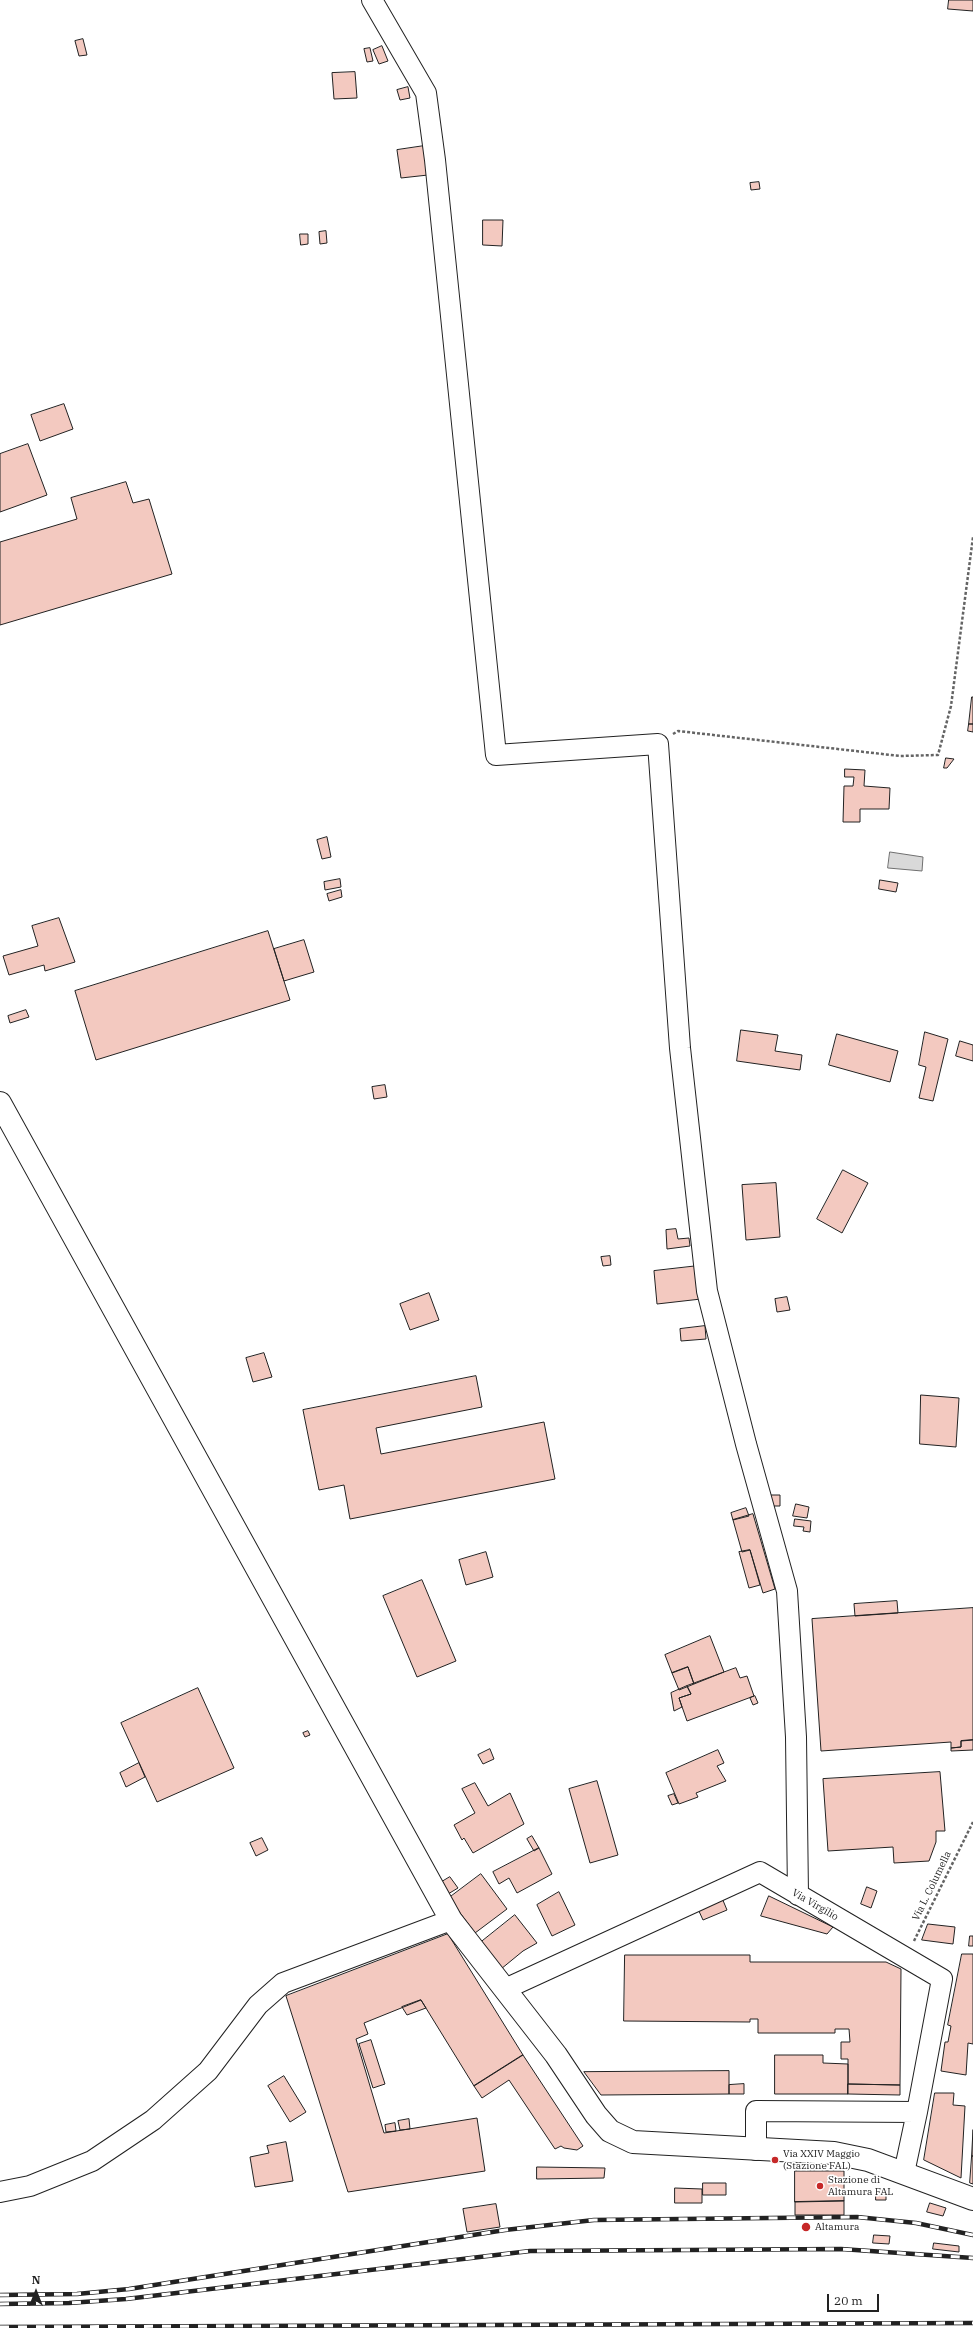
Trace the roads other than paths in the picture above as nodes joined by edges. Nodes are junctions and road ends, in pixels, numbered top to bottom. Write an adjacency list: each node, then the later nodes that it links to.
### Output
1 (372, 0): 3 (street)
2 (0, 1103): 4 (main road)
3 (798, 1895): 5 (street, Via Virgilio); 6 (street, Via Virgilio)
4 (451, 1920): 5 (main road); 9 (street)
5 (505, 1989): 7 (main road)
6 (917, 2112): 7 (street); 8 (street, Via Virgilio)
7 (756, 2150): 8 (main road)
8 (904, 2173): 10 (main road)
9 (0, 2192)
10 (973, 2199)

